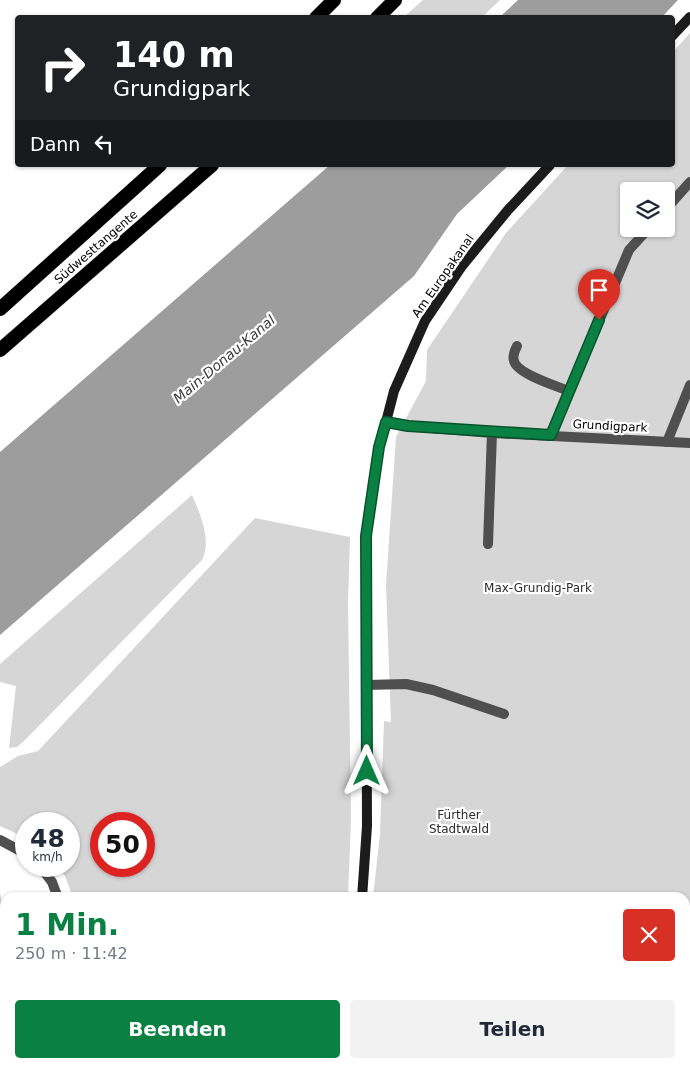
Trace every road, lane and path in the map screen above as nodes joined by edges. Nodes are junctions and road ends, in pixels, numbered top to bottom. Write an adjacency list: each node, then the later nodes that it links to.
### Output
1 (334, 0): 3 (highway)
2 (395, 0): 4 (highway)
3 (319, 15)
4 (380, 15)
5 (690, 17): 6 (main road)
6 (675, 33)
7 (158, 167): 13 (highway, Südwesttangente)
8 (210, 167): 15 (highway, Südwesttangente)
9 (548, 167): 18 (main road, Am Europakanal)
10 (690, 182): 11 (street)
11 (675, 198)
12 (641, 237): 17 (street, Grundigpark)
13 (0, 309)
14 (517, 346): 17 (street)
15 (0, 350)
16 (690, 385): 21 (street)
17 (569, 391): 20 (street, Grundigpark)
18 (386, 422): 19 (street, Grundigpark); 24 (main road, Am Europakanal)
19 (492, 432): 20 (street, Grundigpark); 23 (street)
20 (551, 435): 21 (street, Grundigpark)
21 (667, 442): 22 (street, Grundigpark)
22 (690, 443)
23 (488, 544)
24 (366, 685): 25 (street); 30 (main road, Am Europakanal)
25 (504, 714)
26 (0, 840): 27 (street)
27 (15, 848)
28 (48, 877): 29 (street)
29 (56, 892)
30 (362, 892)

